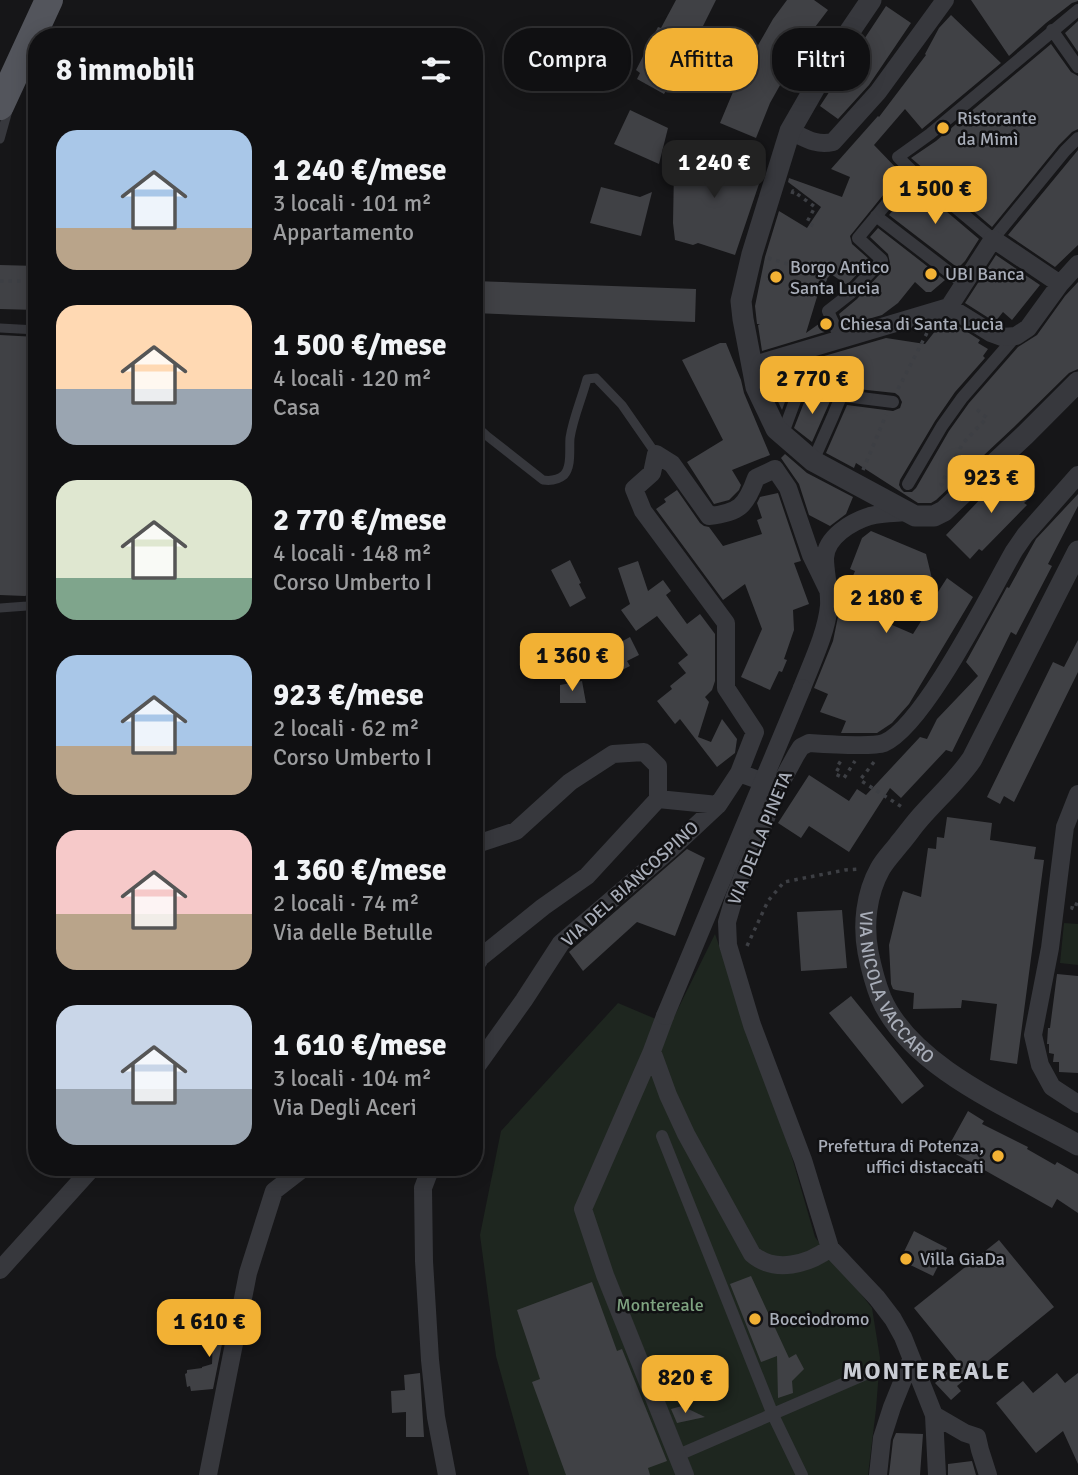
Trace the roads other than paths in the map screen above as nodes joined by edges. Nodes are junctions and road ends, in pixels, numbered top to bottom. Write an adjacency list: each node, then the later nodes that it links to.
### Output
1 (871, 0): 13 (street)
2 (945, 0): 13 (street)
3 (38, 8): 5 (main road); 6 (lane); 10 (main road)
4 (1078, 10): 7 (street)
5 (30, 28)
6 (32, 28)
7 (1052, 30): 11 (street); 16 (street)
8 (28, 34): 12 (main road)
9 (28, 42): 15 (lane)
10 (0, 58)
11 (1078, 67)
12 (0, 106)
13 (790, 131): 28 (street)
14 (1078, 138): 18 (street)
15 (0, 139)
16 (913, 172): 17 (street); 18 (street)
17 (876, 216): 20 (street); 26 (street)
18 (993, 239): 20 (street); 21 (street)
19 (1078, 264): 21 (street)
20 (963, 283): 22 (street)
21 (1060, 284): 25 (street)
22 (949, 307): 25 (street); 26 (street)
23 (0, 328): 24 (lane)
24 (28, 330)
25 (1016, 336): 38 (street)
26 (841, 340): 27 (street)
27 (804, 352): 28 (street); 30 (street)
28 (751, 366): 34 (street)
29 (1078, 382): 39 (street)
30 (810, 385): 31 (street); 34 (street)
31 (842, 394): 32 (street); 36 (street)
32 (893, 402)
33 (483, 432): 35 (lane)
34 (779, 433): 36 (street)
35 (656, 454): 41 (street); 44 (street, VIA DEL BIANCOSPINO)
36 (813, 461): 39 (street)
37 (1078, 475): 45 (street, VIA DELLA PINETA)
38 (908, 484)
39 (907, 512): 41 (street)
40 (1078, 551): 55 (street, VIA NICOLA VACCARO)
41 (828, 590): 51 (street, bridge)
42 (28, 606): 43 (lane)
43 (0, 608)
44 (740, 773): 45 (street); 48 (street, VIA DEL BIANCOSPINO)
45 (778, 788): 59 (street, VIA DELLA PINETA)
46 (1078, 794): 53 (street)
47 (658, 799): 48 (street); 49 (street); 50 (street)
48 (718, 805): 52 (street, VIA DEL BIANCOSPINO)
49 (483, 842)
50 (483, 955)
51 (652, 1051): 59 (street); 66 (street)
52 (483, 1057)
53 (1078, 1104)
54 (662, 1136): 63 (street)
55 (1078, 1145)
56 (85, 1176): 60 (street)
57 (293, 1176): 67 (street)
58 (428, 1176): 68 (street)
59 (830, 1248): 61 (street)
60 (0, 1270)
61 (911, 1360): 64 (street); 71 (street)
62 (868, 1373): 63 (street)
63 (773, 1415): 66 (street); 70 (street)
64 (934, 1415): 65 (street); 72 (street)
65 (977, 1437): 73 (street); 74 (street)
66 (676, 1457): 69 (street)
67 (208, 1475)
68 (447, 1475)
69 (685, 1475)
70 (802, 1475)
71 (878, 1475)
72 (937, 1475)
73 (988, 1475)
74 (1000, 1475)

